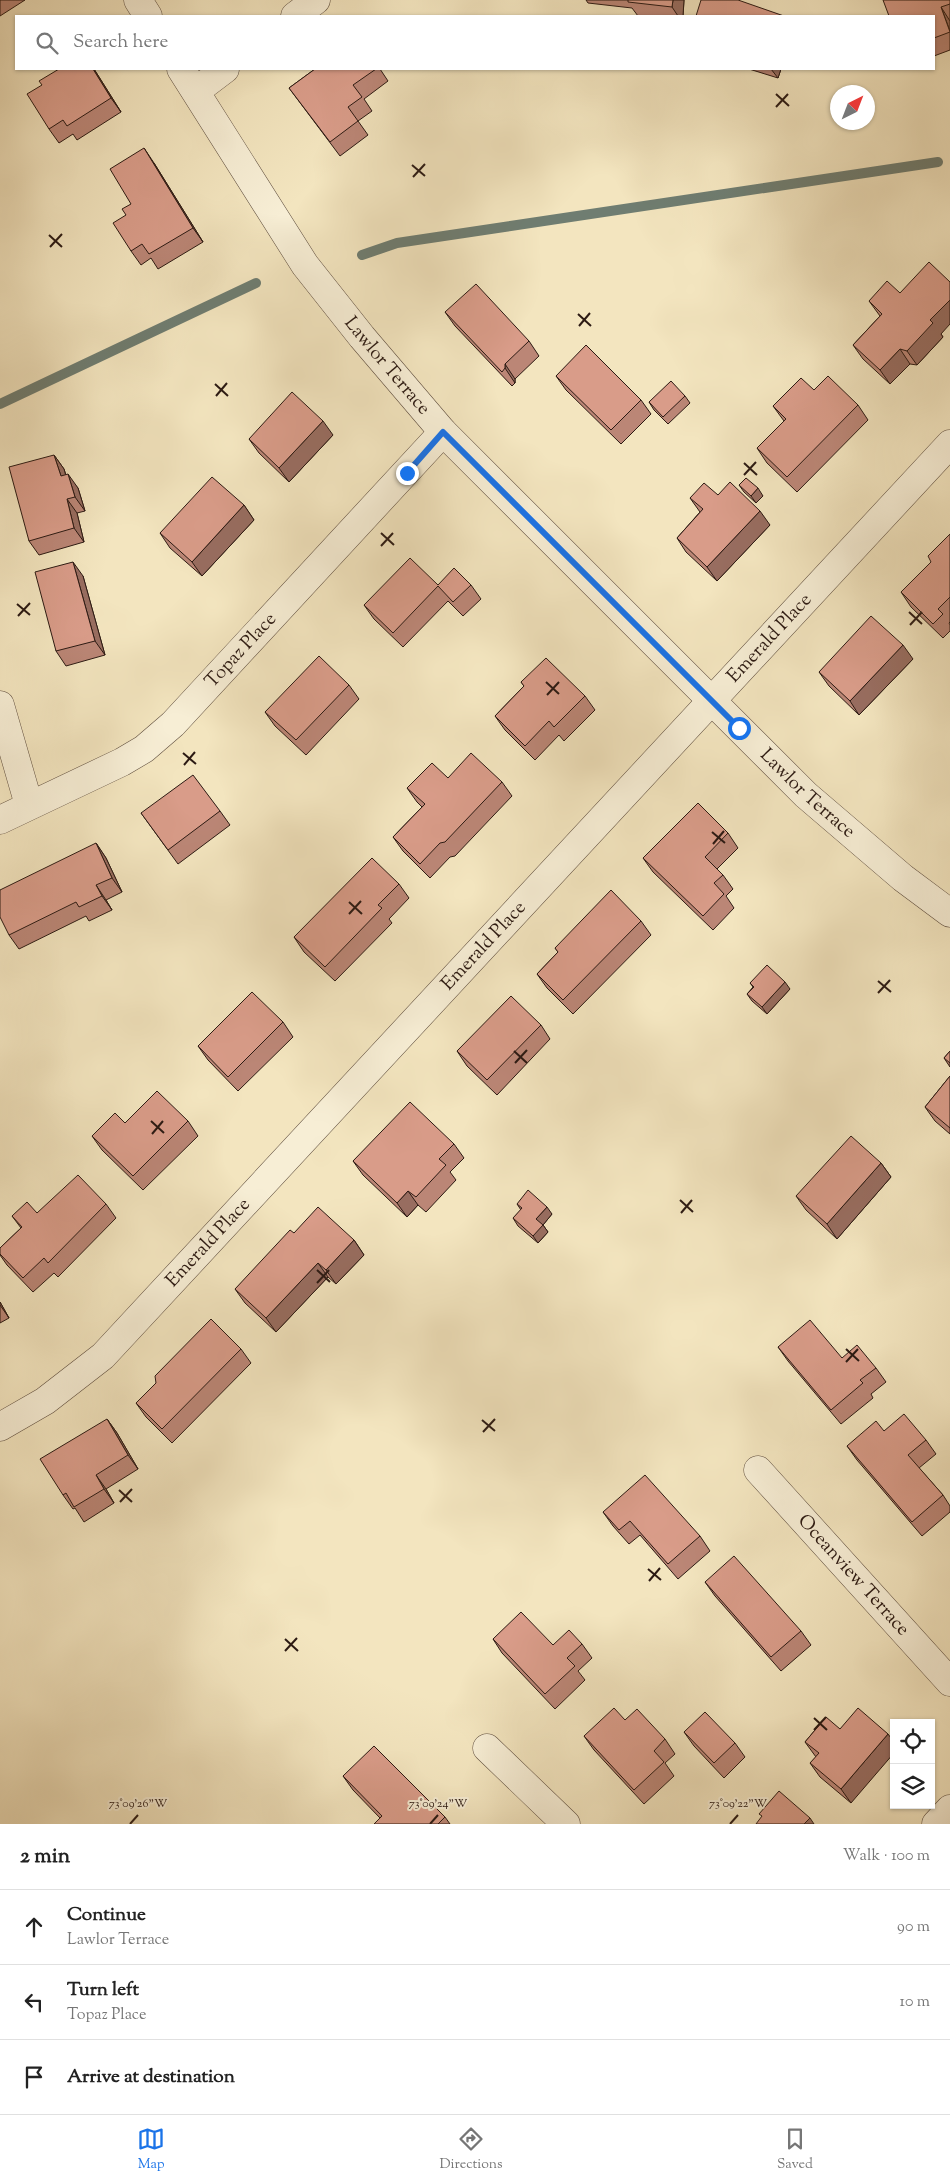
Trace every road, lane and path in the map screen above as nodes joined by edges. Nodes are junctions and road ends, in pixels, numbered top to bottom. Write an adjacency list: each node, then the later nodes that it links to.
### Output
1 (138, 0): 3 (street)
2 (316, 0): 4 (street)
3 (147, 15)
4 (296, 15)
5 (182, 70): 7 (street, Lawlor Terrace)
6 (224, 70): 7 (street)
7 (196, 91): 8 (street, Lawlor Terrace)
8 (443, 432): 10 (street, Lawlor Terrace); 12 (street, Topaz Place)
9 (950, 444): 10 (street, Emerald Place)
10 (712, 700): 14 (street, Lawlor Terrace); 15 (street, Emerald Place)
11 (0, 705): 12 (street)
12 (30, 805): 13 (street, Topaz Place)
13 (0, 820)
14 (950, 913)
15 (0, 1426)
16 (758, 1470): 17 (street, Oceanview Terrace)
17 (950, 1682)
18 (487, 1748): 20 (street)
19 (950, 1809): 21 (street)
20 (566, 1824)
21 (936, 1824)

